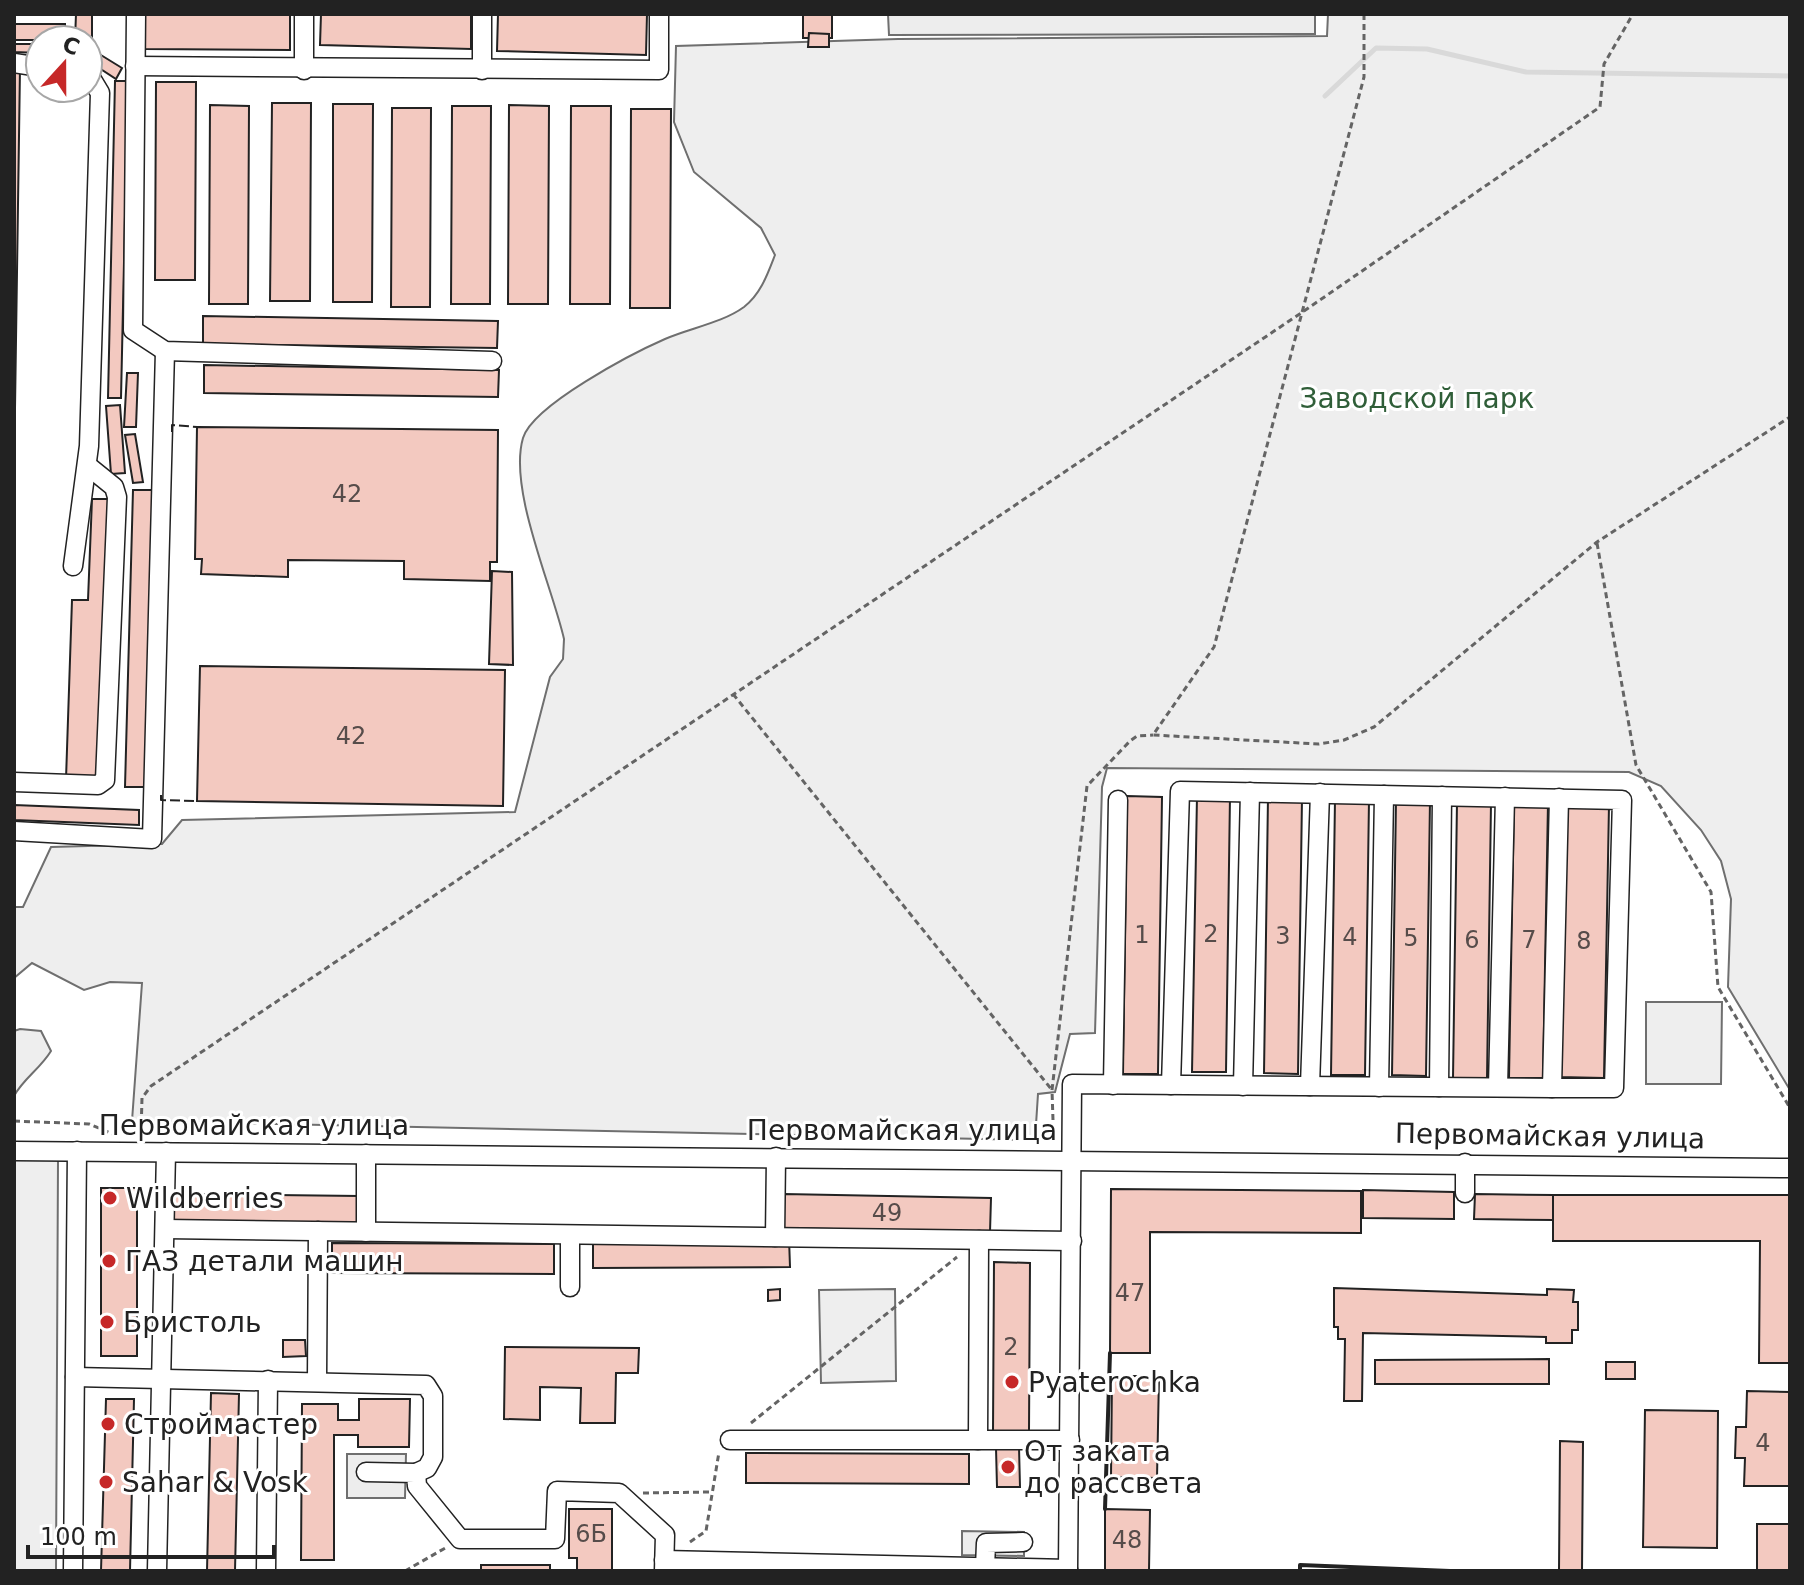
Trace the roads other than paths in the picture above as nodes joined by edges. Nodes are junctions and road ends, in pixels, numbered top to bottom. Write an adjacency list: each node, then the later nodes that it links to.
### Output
1 (136, 14): 5 (street)
2 (304, 14): 6 (street)
3 (482, 14): 7 (street)
4 (659, 14): 7 (street)
5 (135, 66): 6 (street); 9 (street)
6 (304, 70): 7 (street)
7 (482, 70)
8 (100, 104): 11 (street)
9 (165, 351): 10 (street); 21 (street)
10 (492, 361)
11 (88, 466): 12 (street); 13 (street)
12 (73, 566)
13 (14, 782)
14 (1250, 792): 15 (street); 23 (street); 24 (street)
15 (1320, 793): 16 (street); 25 (street)
16 (1384, 795): 17 (street); 26 (street)
17 (1442, 796): 18 (street); 27 (street)
18 (1505, 797): 19 (street); 28 (street)
19 (1559, 798): 29 (street); 29 (street)
20 (1118, 800): 22 (street)
21 (14, 831)
22 (1113, 1085): 23 (street); 35 (street)
23 (1171, 1085): 24 (street)
24 (1243, 1086): 25 (street)
25 (1310, 1086): 26 (street)
26 (1379, 1087): 27 (street)
27 (1439, 1087): 28 (street)
28 (1498, 1087): 29 (street)
29 (1552, 1088)
30 (14, 1151): 31 (street, Первомайская улица)
31 (77, 1151): 32 (street, Первомайская улица); 47 (street)
32 (166, 1152): 33 (street, Первомайская улица); 39 (street)
33 (366, 1154): 34 (street, Первомайская улица); 41 (street)
34 (776, 1157): 35 (street, Первомайская улица); 43 (street)
35 (1073, 1159): 36 (street, Первомайская улица); 45 (street)
36 (1465, 1163): 37 (street, Первомайская улица); 38 (street)
37 (1790, 1168)
38 (1465, 1193)
39 (165, 1229): 40 (street); 48 (street)
40 (318, 1231): 41 (street); 50 (street)
41 (366, 1232): 42 (street)
42 (570, 1235): 43 (street); 46 (street)
43 (775, 1237): 44 (street)
44 (979, 1240): 45 (street); 52 (street)
45 (1072, 1241): 53 (street)
46 (570, 1287)
47 (75, 1377): 48 (street); 61 (street)
48 (164, 1379): 49 (street); 62 (street)
49 (268, 1380): 50 (street); 63 (street)
50 (317, 1381): 55 (street)
51 (730, 1440): 52 (street)
52 (978, 1440): 53 (street)
53 (1070, 1440): 60 (street)
54 (366, 1472): 55 (street)
55 (416, 1473): 57 (street)
56 (1023, 1542): 58 (street)
57 (664, 1566): 59 (street)
58 (985, 1568): 59 (street); 60 (street)
59 (906, 1569)
60 (1068, 1570)
61 (73, 1571)
62 (157, 1571)
63 (266, 1571)

